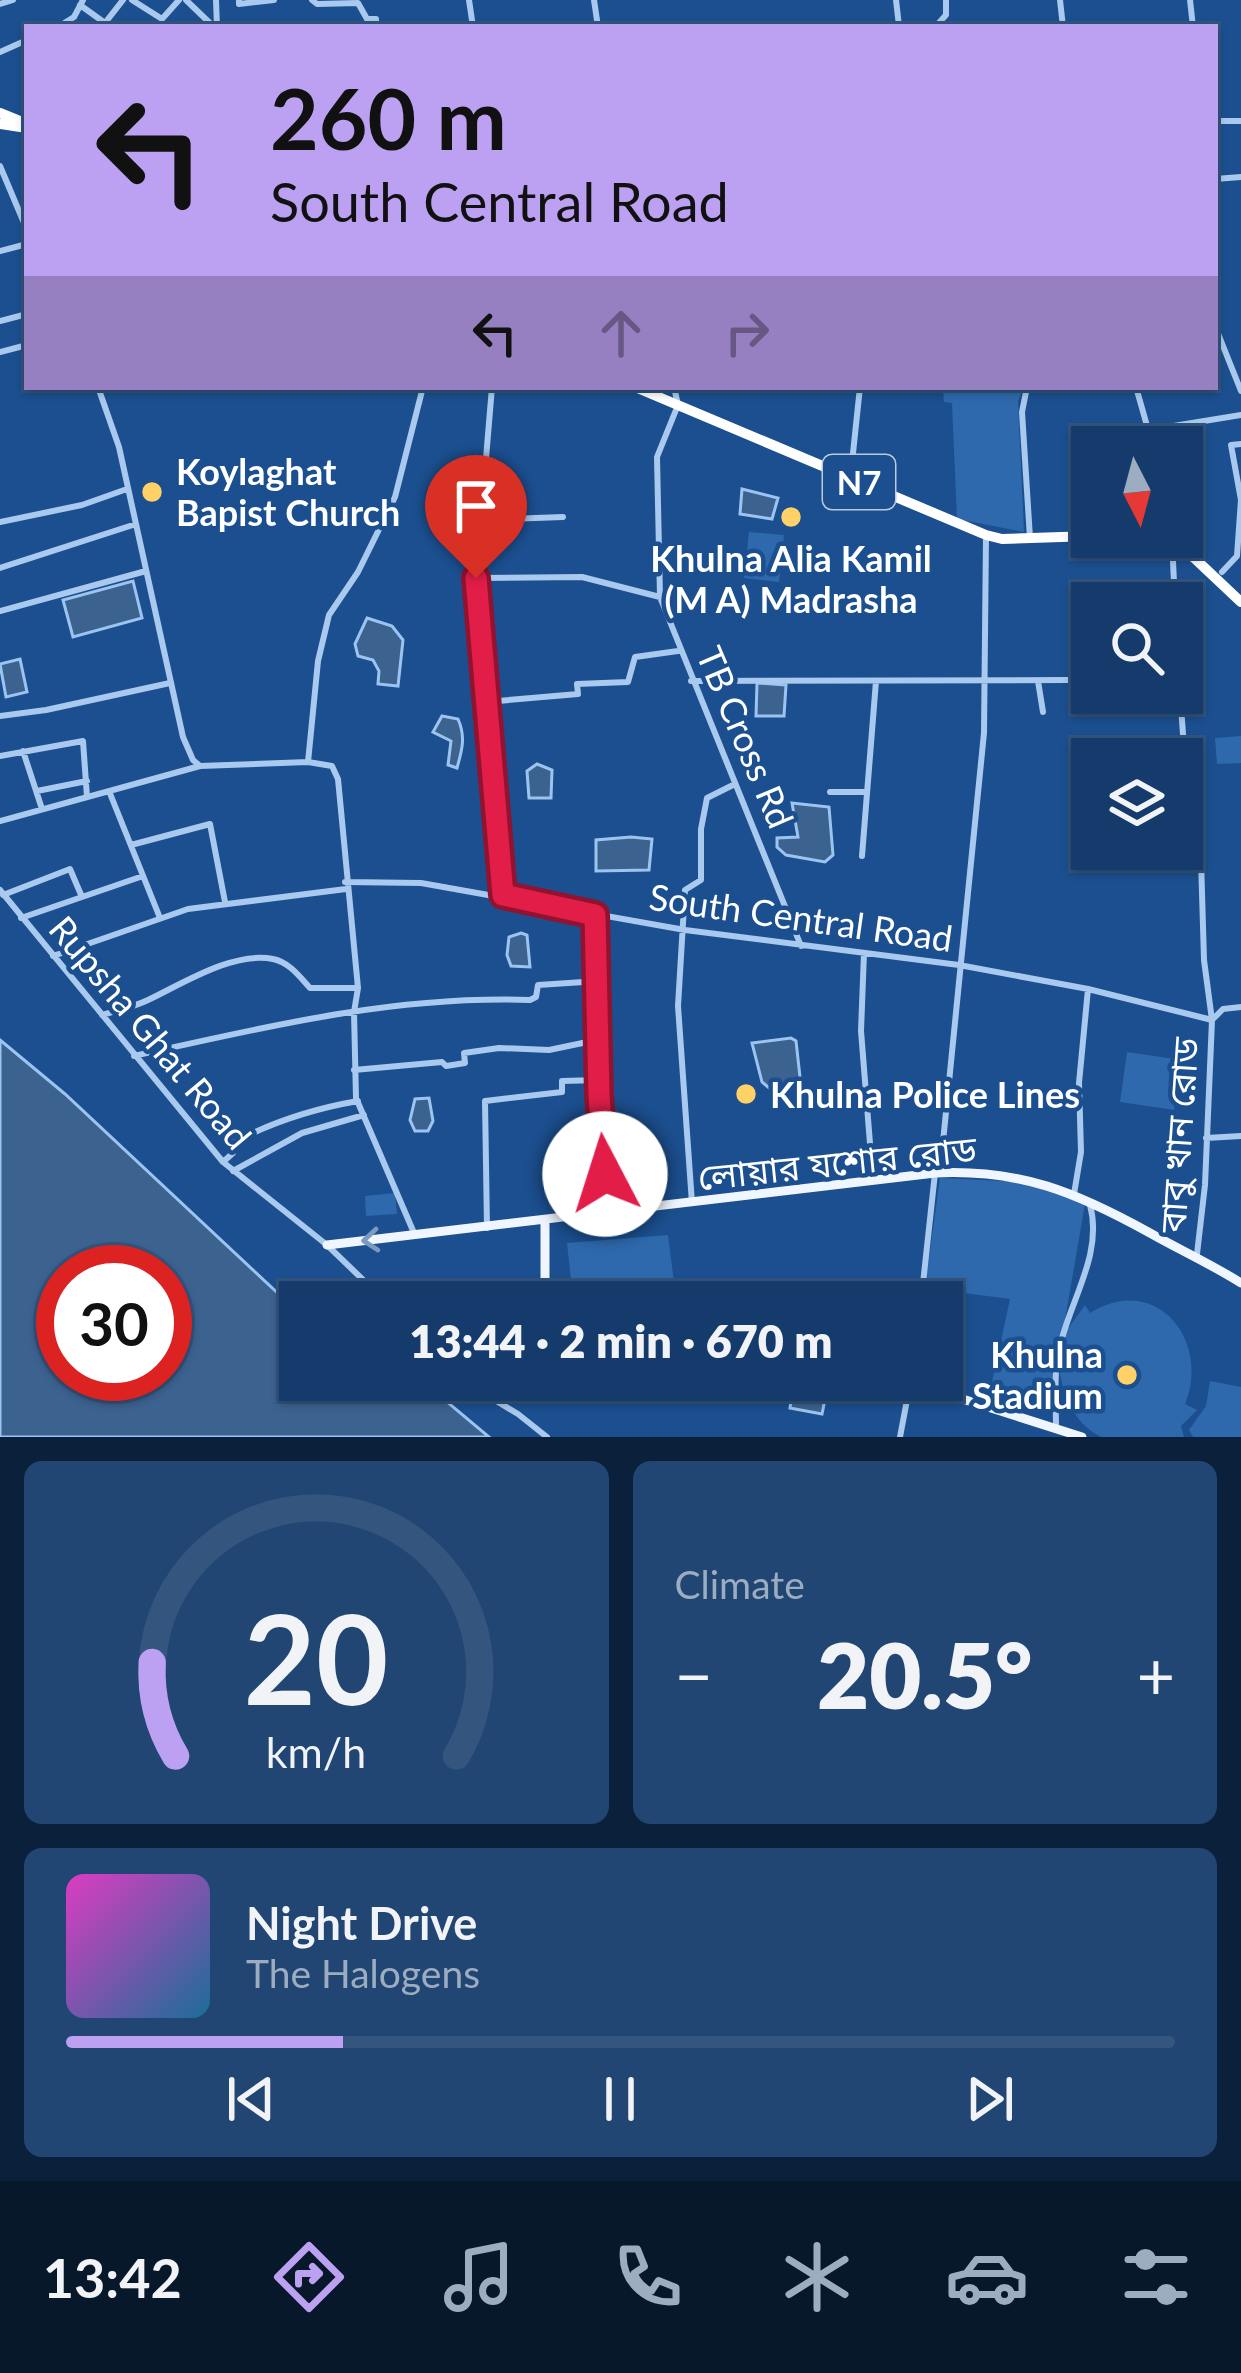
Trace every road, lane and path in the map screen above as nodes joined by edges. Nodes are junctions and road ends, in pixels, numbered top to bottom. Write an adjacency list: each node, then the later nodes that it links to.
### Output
1 (13, 0): 8 (street)
2 (128, 0): 3 (street); 10 (street)
3 (182, 0): 11 (street)
4 (239, 0): 5 (street)
5 (274, 0)
6 (312, 0): 12 (street)
7 (81, 3): 9 (street)
8 (0, 4)
9 (106, 24)
10 (108, 24)
11 (212, 24)
12 (376, 24)
13 (0, 166): 14 (street)
14 (24, 223)
15 (1218, 334): 23 (street)
16 (99, 390): 30 (street)
17 (422, 390): 61 (street)
18 (492, 390): 32 (street)
19 (647, 390): 24 (highway, N7)
20 (860, 390): 29 (street)
21 (1026, 390): 37 (street)
22 (1137, 390): 26 (street)
23 (1241, 391)
24 (676, 397): 29 (highway, N7); 36 (highway, N7); 45 (street, TB Cross Rd)
25 (1241, 415): 27 (street)
26 (1149, 426)
27 (1174, 426)
28 (1241, 444): 42 (street)
29 (850, 472): 37 (highway, N7)
30 (127, 489): 33 (street); 34 (street)
31 (563, 518): 32 (street)
32 (483, 520): 43 (street)
33 (0, 522)
34 (136, 524): 40 (street); 41 (street)
35 (1071, 533): 37 (highway, N7)
36 (986, 535): 37 (highway, N7); 54 (street)
37 (1029, 536)
38 (1203, 554): 42 (highway)
39 (1194, 558): 46 (highway)
40 (0, 568)
41 (146, 571): 47 (street); 53 (street)
42 (1222, 572): 44 (highway)
43 (476, 578): 45 (street); 55 (street)
44 (1241, 592)
45 (660, 597): 48 (street, TB Cross Rd)
46 (1241, 602)
47 (0, 610)
48 (679, 651): 50 (street, TB Cross Rd); 55 (street)
49 (1068, 680): 52 (street)
50 (691, 681): 51 (street); 64 (street, TB Cross Rd)
51 (876, 681): 54 (street); 68 (street)
52 (1038, 681): 54 (street); 56 (street)
53 (170, 682): 58 (street); 62 (street)
54 (986, 682): 87 (street)
55 (486, 702): 77 (street)
56 (1043, 712)
57 (1182, 714): 94 (street, বাবু খান রোড)
58 (0, 716)
59 (23, 751): 60 (street); 63 (street); 65 (street)
60 (0, 756)
61 (308, 762): 62 (street); 75 (street)
62 (200, 766): 66 (street)
63 (87, 781): 65 (street); 69 (street)
64 (737, 784): 83 (street); 84 (street, TB Cross Rd)
65 (36, 791): 70 (street)
66 (110, 791): 69 (street); 72 (street)
67 (830, 792): 68 (street)
68 (867, 793): 73 (street)
69 (87, 797): 70 (street)
70 (41, 809): 71 (street)
71 (0, 821)
72 (131, 845): 74 (street); 79 (street)
73 (862, 856)
74 (142, 876): 78 (street); 81 (street)
75 (346, 886): 77 (street, South Central Road); 79 (street, South Central Road); 89 (street)
76 (2, 893): 78 (street); 82 (street, Rupsha Ghat Road)
77 (503, 895): 80 (street, South Central Road)
78 (82, 897): 82 (street)
79 (225, 902): 81 (street, South Central Road)
80 (595, 915): 83 (street, South Central Road); 88 (street)
81 (160, 918): 86 (street, South Central Road)
82 (20, 919): 86 (street, Rupsha Ghat Road)
83 (685, 930): 84 (street, South Central Road); 109 (street)
84 (801, 946): 85 (street, South Central Road)
85 (864, 953): 87 (street, South Central Road); 106 (street)
86 (52, 956): 93 (street, Rupsha Ghat Road)
87 (959, 965): 90 (street, South Central Road); 105 (street)
88 (599, 981): 92 (street); 95 (street)
89 (358, 988): 92 (street); 93 (street)
90 (1088, 989): 94 (street, South Central Road); 107 (street)
91 (1241, 1007): 94 (street)
92 (354, 1012): 96 (street); 97 (street)
93 (102, 1015): 96 (street, Rupsha Ghat Road)
94 (1212, 1020): 102 (street, বাবু খান রোড)
95 (599, 1040): 97 (street); 98 (street)
96 (134, 1056): 103 (street, Rupsha Ghat Road)
97 (354, 1070): 99 (street)
98 (599, 1080): 110 (street); 112 (street)
99 (358, 1101): 100 (street); 103 (street)
100 (364, 1115): 104 (street); 113 (street)
101 (1241, 1136): 102 (street)
102 (1206, 1138): 115 (street, বাবু খান রোড)
103 (223, 1162): 104 (street, Rupsha Ghat Road)
104 (233, 1171): 114 (street, Rupsha Ghat Road)
105 (938, 1173): 106 (main road, লোয়ার যশোর রোড); 107 (main road, লোয়ার যশোর রোড); 118 (street)
106 (872, 1180): 109 (main road, লোয়ার যশোর রোড)
107 (1074, 1194): 108 (main road, লোয়ার যশোর রোড)
108 (1090, 1202): 115 (main road, লোয়ার যশোর রোড); 123 (street)
109 (692, 1203): 110 (main road, লোয়ার যশোর রোড)
110 (609, 1214): 111 (main road, লোয়ার যশোর রোড)
111 (544, 1221): 112 (main road, লোয়ার যশোর রোড); 117 (main road)
112 (487, 1228): 113 (main road, লোয়ার যশোর রোড)
113 (415, 1237): 114 (main road, লোয়ার যশোর রোড, one-way to 114)
114 (327, 1245): 116 (street, Rupsha Ghat Road)
115 (1197, 1254): 119 (main road, লোয়ার যশোর রোড)
116 (364, 1281)
117 (545, 1281)
118 (924, 1281)
119 (1241, 1283)
120 (963, 1400): 123 (main road)
121 (497, 1401): 124 (street)
122 (905, 1401): 125 (street)
123 (1056, 1431): 126 (main road)
124 (547, 1437)
125 (900, 1437)
126 (1082, 1437)

